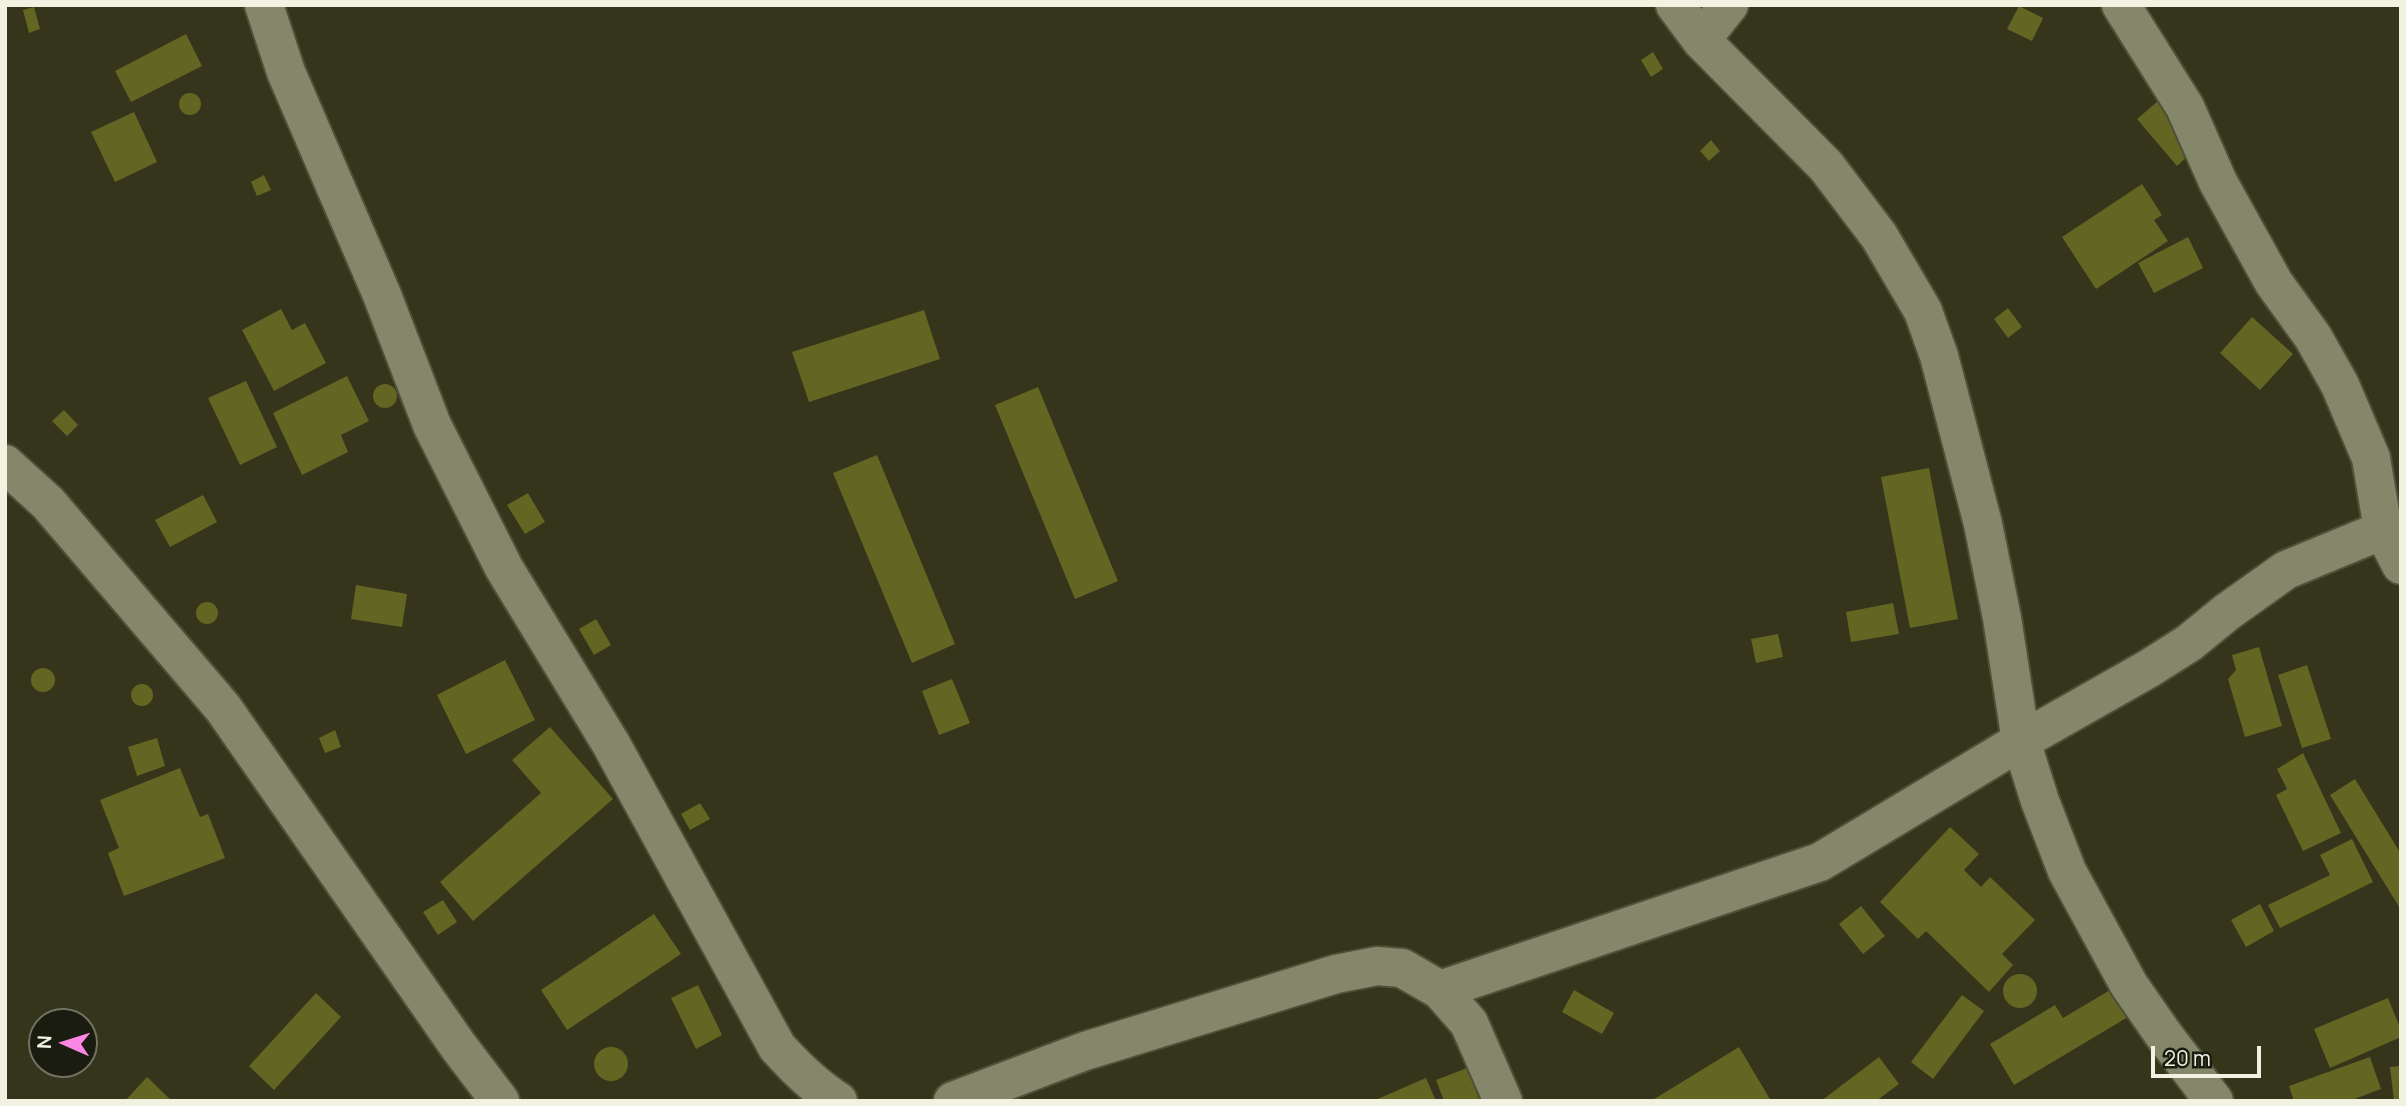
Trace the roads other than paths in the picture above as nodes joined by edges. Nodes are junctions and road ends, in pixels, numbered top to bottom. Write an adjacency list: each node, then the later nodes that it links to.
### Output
1 (264, 5): 13 (street)
2 (1675, 5): 5 (street)
3 (1729, 5): 5 (street)
4 (2121, 5): 6 (street)
5 (1701, 40): 10 (street)
6 (2386, 454): 8 (street)
7 (5, 464): 12 (street)
8 (2383, 530): 9 (street); 10 (street)
9 (2401, 565)
10 (2021, 740): 11 (street); 16 (street)
11 (1440, 990): 14 (street); 15 (street)
12 (500, 1101)
13 (838, 1101)
14 (953, 1101)
15 (1503, 1101)
16 (2214, 1101)

